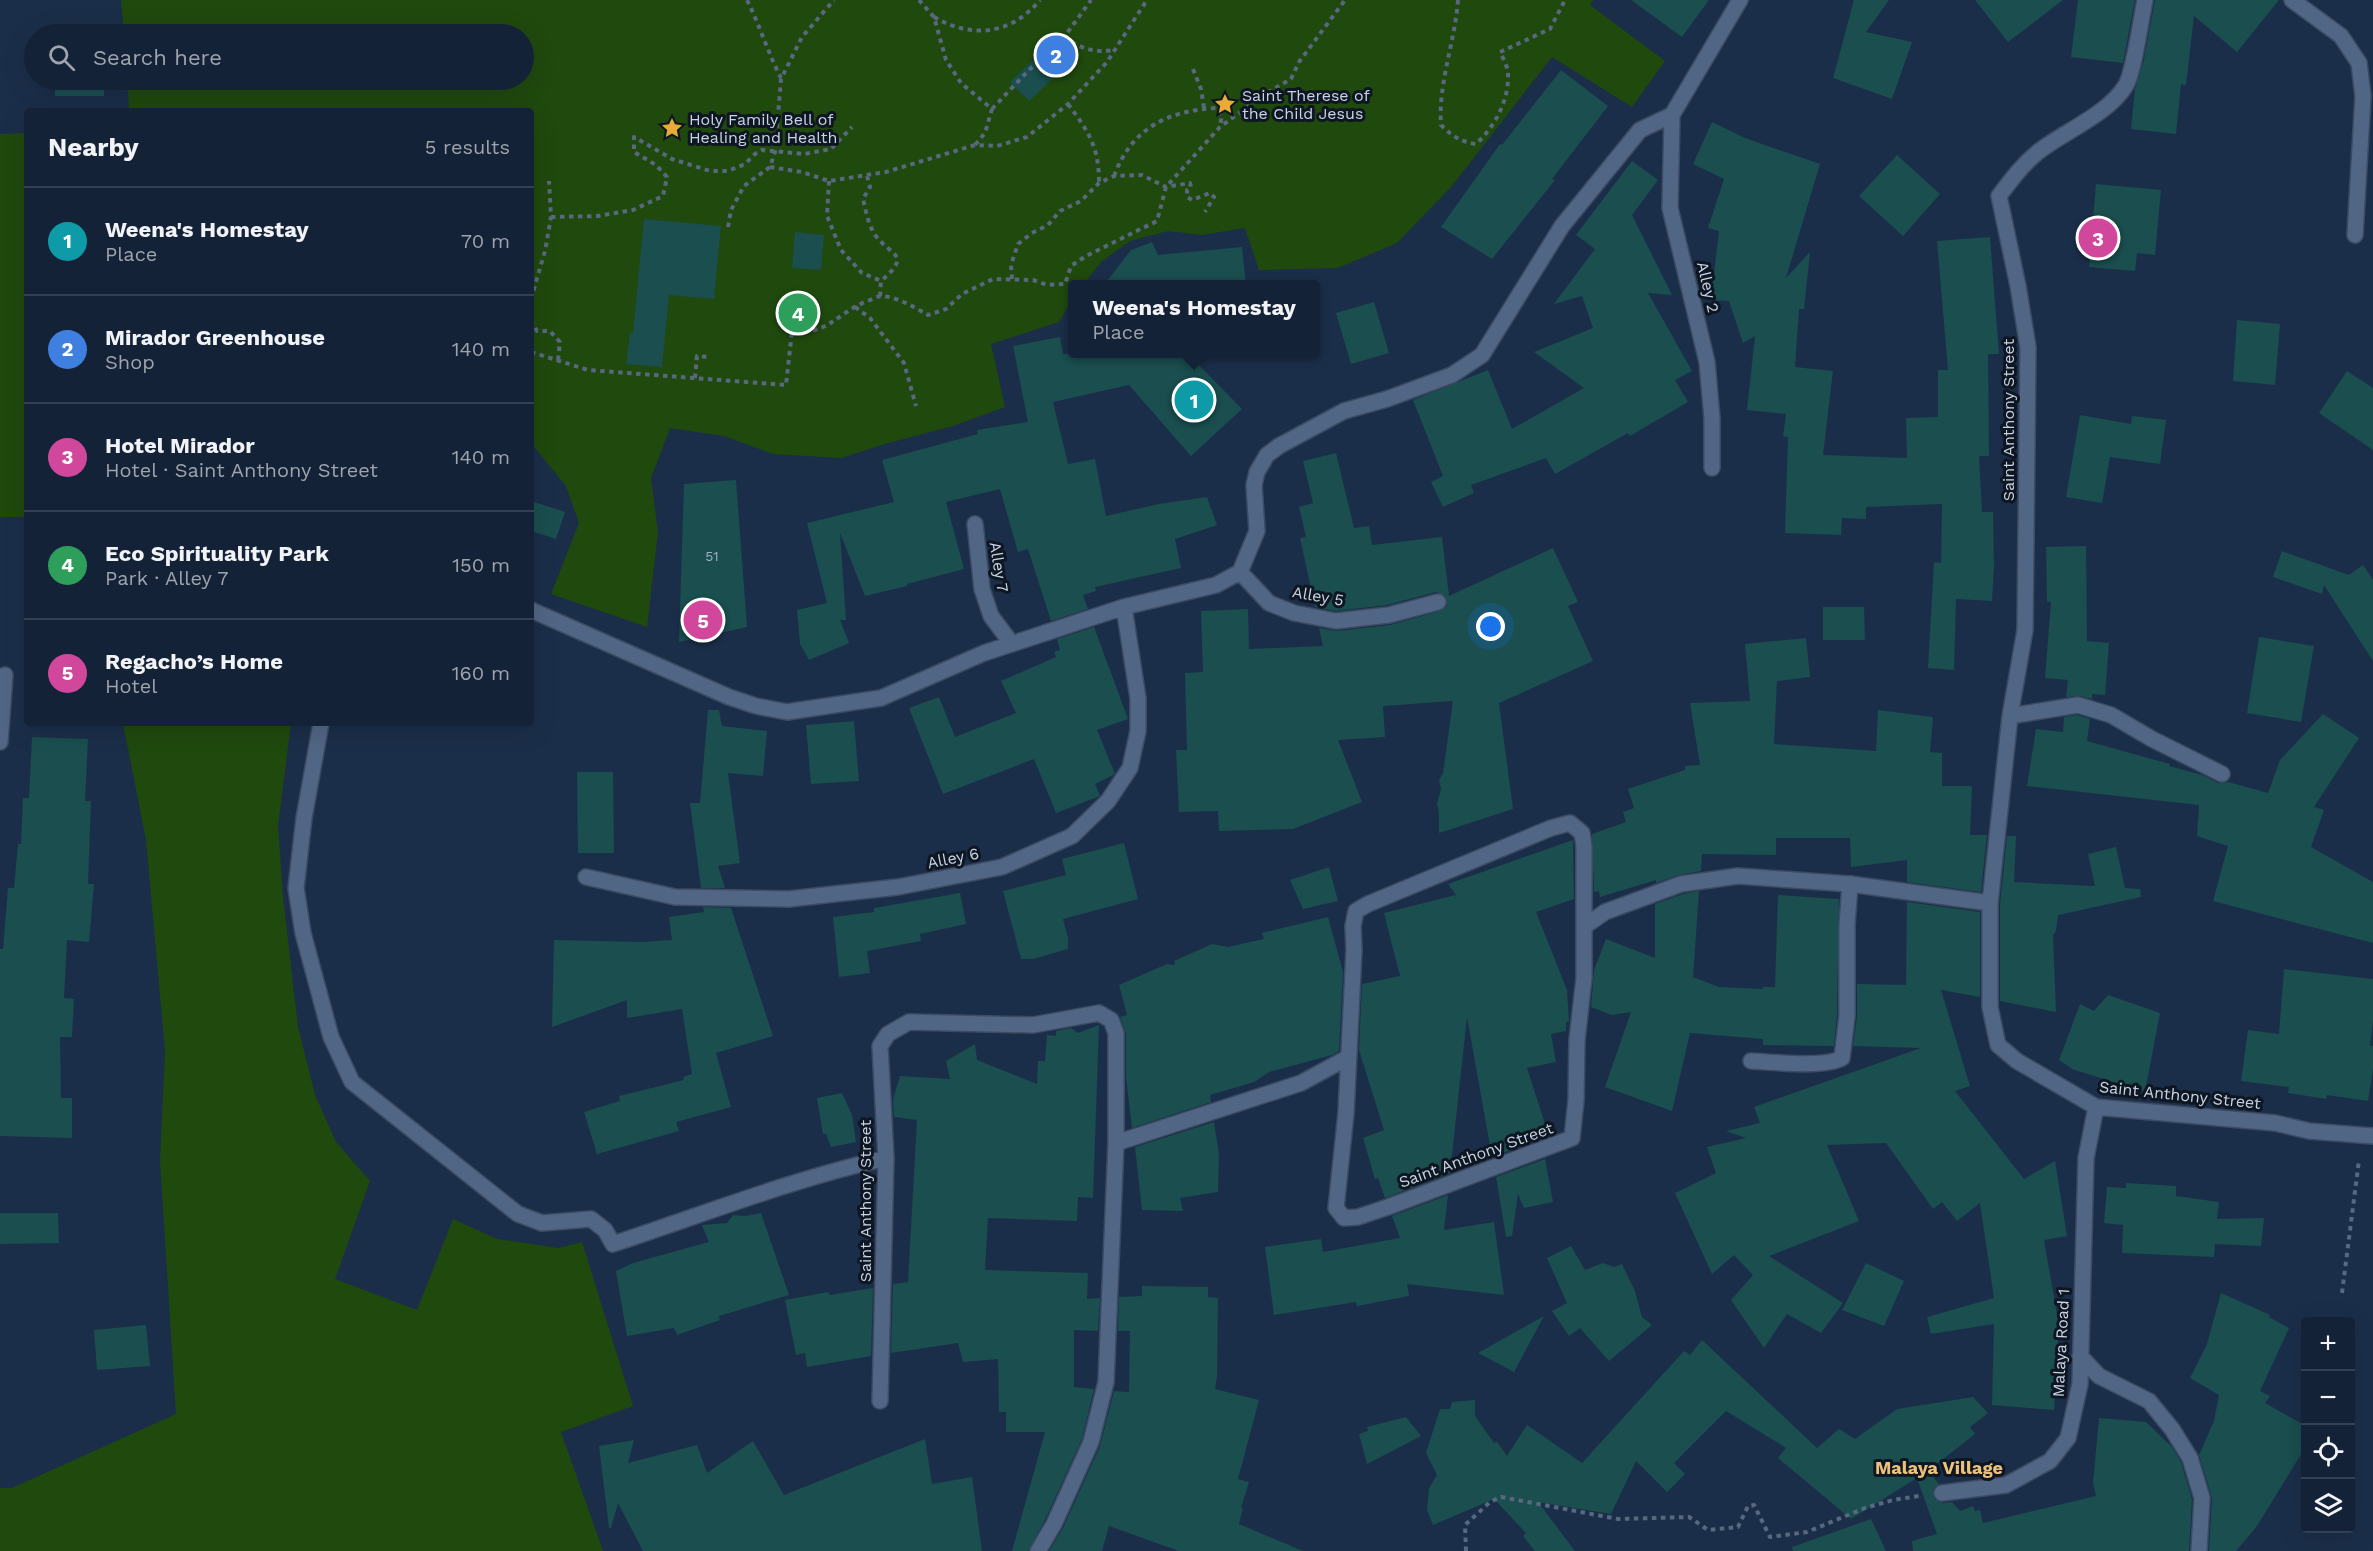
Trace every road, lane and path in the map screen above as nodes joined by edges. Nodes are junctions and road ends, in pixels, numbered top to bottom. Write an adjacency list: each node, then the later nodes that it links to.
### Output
1 (747, 0): 18 (path)
2 (834, 0): 18 (path)
3 (919, 0): 13 (path)
4 (1040, 0): 13 (path)
5 (1091, 0): 14 (path)
6 (1149, 0): 15 (path)
7 (1345, 0): 24 (path)
8 (1458, 0): 9 (path)
9 (1565, 0)
10 (1740, 0): 22 (street)
11 (2145, 0): 57 (street, Saint Anthony Street)
12 (2292, 0): 37 (street)
13 (934, 17): 21 (path)
14 (1065, 36): 15 (path); 21 (path)
15 (1115, 50): 19 (path)
16 (1193, 69): 20 (path)
17 (773, 79): 18 (path)
18 (781, 79): 26 (path)
19 (1068, 104): 25 (path); 32 (path)
20 (1204, 108): 24 (path); 29 (path)
21 (992, 110): 25 (path)
22 (1672, 115): 49 (street, Alley 2); 51 (street)
23 (852, 127): 26 (path)
24 (1220, 128): 33 (path)
25 (975, 145): 28 (path)
26 (775, 152): 27 (path); 35 (path)
27 (770, 167): 31 (path); 36 (path)
28 (867, 176): 31 (path); 39 (path)
29 (1114, 176): 32 (path); 33 (path)
30 (549, 181): 35 (path)
31 (829, 181): 39 (path)
32 (1100, 183): 38 (path)
33 (1166, 187): 34 (path); 38 (path)
34 (1205, 212)
35 (551, 218): 40 (path)
36 (728, 227)
37 (2355, 235)
38 (1012, 279): 41 (path)
39 (881, 281): 41 (path)
40 (534, 289)
41 (879, 296): 42 (path)
42 (855, 307): 47 (path); 48 (path)
43 (534, 326): 46 (path)
44 (534, 353): 46 (path)
45 (709, 357): 47 (path)
46 (558, 360): 47 (path)
47 (695, 378)
48 (916, 406)
49 (1712, 468)
50 (975, 524): 55 (street, Alley 7)
51 (1240, 572): 52 (street, Alley 5); 53 (street)
52 (1438, 602)
53 (1124, 607): 55 (street); 61 (street, Alley 6)
54 (534, 611): 55 (street)
55 (1012, 644)
56 (5, 675): 59 (street)
57 (2010, 716): 60 (street); 63 (street, Saint Anthony Street)
58 (320, 726): 70 (street)
59 (0, 742)
60 (2222, 774)
61 (586, 877)
62 (1850, 884): 63 (street); 64 (street); 66 (street)
63 (1990, 903): 67 (street, Saint Anthony Street)
64 (1585, 926): 65 (street, Saint Anthony Street); 65 (street, Saint Anthony Street)
65 (1347, 1058): 69 (street)
66 (1750, 1061)
67 (2096, 1107): 68 (street, Saint Anthony Street); 72 (street, Malaya Road 1)
68 (2368, 1135): 71 (path)
69 (1116, 1143): 70 (street, Saint Anthony Street); 75 (street, Saint Anthony Street)
70 (886, 1158): 73 (street, Saint Anthony Street)
71 (2342, 1293)
72 (2080, 1356): 74 (street, Malaya Road 1); 77 (street)
73 (880, 1401)
74 (1942, 1493): 76 (path)
75 (1038, 1551)
76 (1466, 1551)
77 (2199, 1551)

